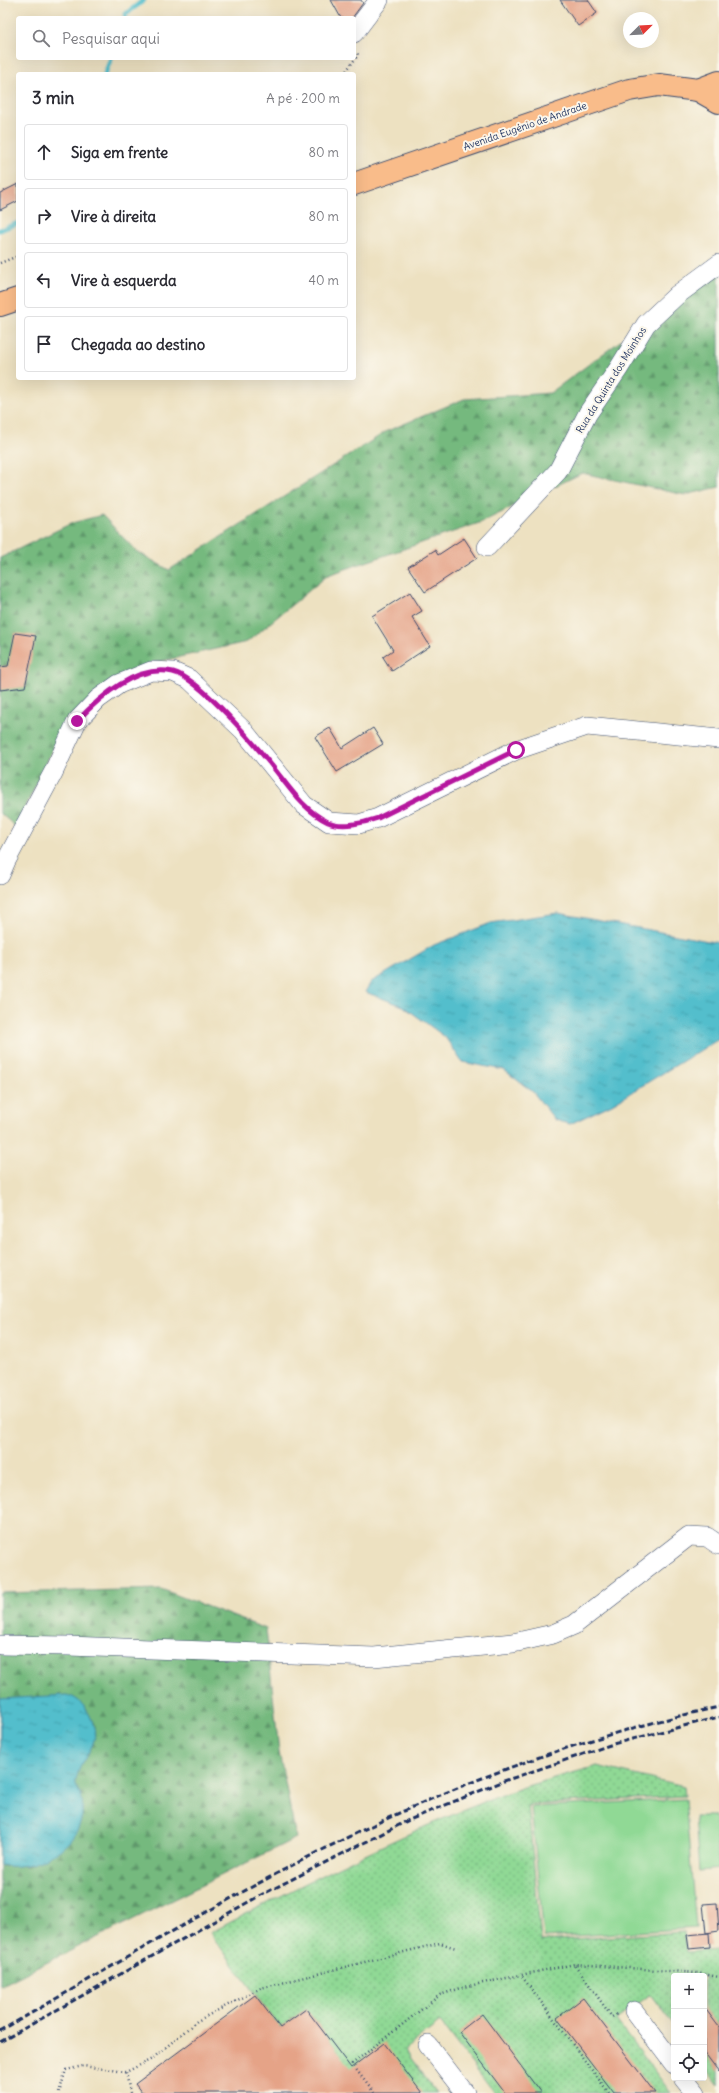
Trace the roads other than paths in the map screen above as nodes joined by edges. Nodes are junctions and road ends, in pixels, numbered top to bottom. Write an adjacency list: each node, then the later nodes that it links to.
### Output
1 (379, 0): 2 (street)
2 (356, 39)
3 (719, 82): 4 (main road, Avenida Eugénio de Andrade)
4 (698, 90): 5 (main road, Avenida Eugénio de Andrade); 6 (main road, Avenida Eugénio de Andrade)
5 (719, 102)
6 (356, 183)
7 (719, 264): 10 (street, Rua da Quinta dos Moinhos)
8 (16, 300): 9 (main road)
9 (0, 305)
10 (487, 547)
11 (719, 740): 12 (street)
12 (0, 876)
13 (719, 1545): 14 (street)
14 (0, 1645)
15 (634, 2011): 17 (street)
16 (428, 2045): 19 (street)
17 (671, 2060)
18 (686, 2081): 20 (street)
19 (465, 2093)
20 (696, 2093)

